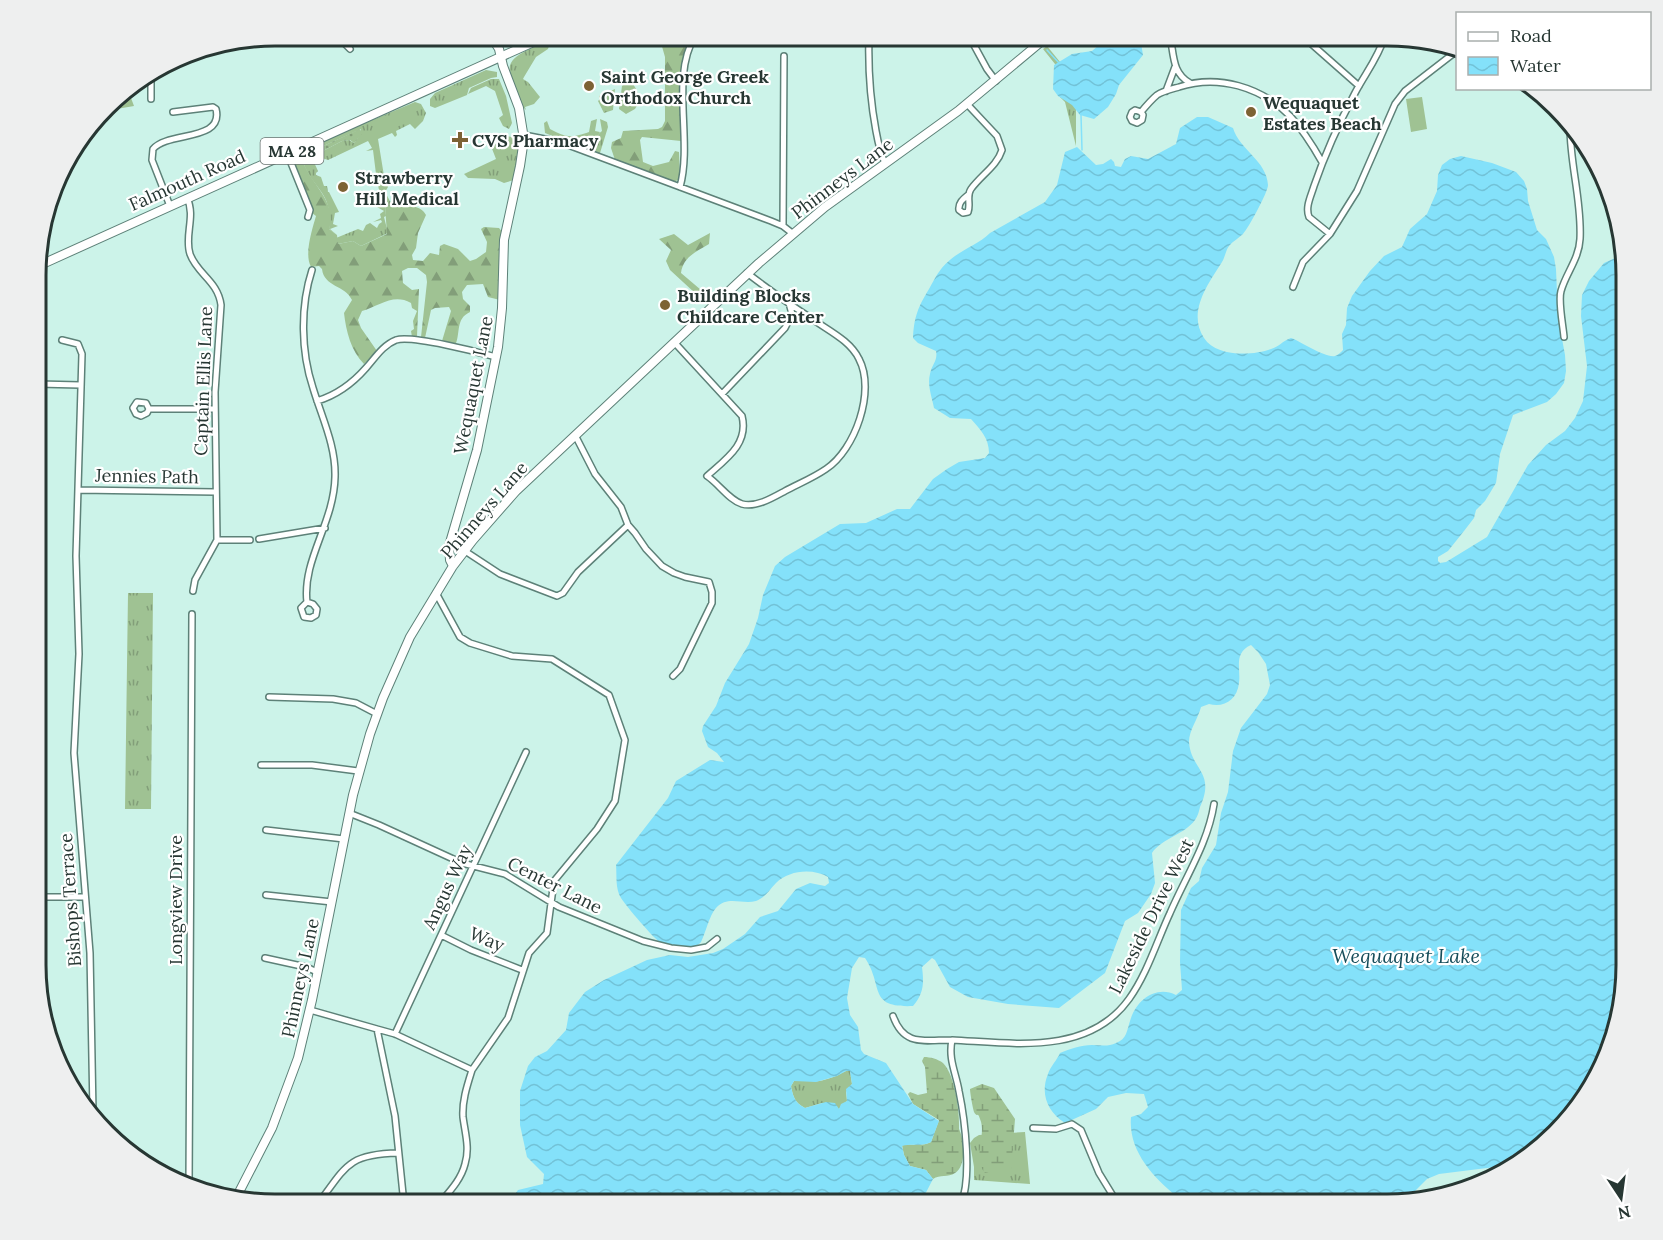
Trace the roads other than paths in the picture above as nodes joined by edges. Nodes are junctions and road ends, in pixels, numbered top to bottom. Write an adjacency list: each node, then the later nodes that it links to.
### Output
1 (347, 46): 11 (street)
2 (497, 46): 14 (main road, Wequaquet Lane)
3 (526, 46): 14 (main road, Falmouth Road / MA 28)
4 (690, 46): 30 (street)
5 (869, 46): 29 (street)
6 (975, 46): 16 (street)
7 (1036, 46): 16 (main road, Phinneys Lane)
8 (1172, 46): 15 (street)
9 (1314, 46): 19 (street)
10 (1381, 46): 19 (street)
11 (350, 49)
12 (784, 56): 35 (street)
13 (1451, 56): 37 (street)
14 (501, 58): 25 (main road, Wequaquet Lane); 27 (main road, Falmouth Road / MA 28)
15 (1175, 67): 18 (street); 20 (street)
16 (996, 81): 22 (main road, Phinneys Lane)
17 (151, 83): 21 (street)
18 (1190, 83): 20 (street); 28 (street)
19 (1359, 87): 28 (street)
20 (1166, 92): 24 (street)
21 (151, 99)
22 (967, 104): 29 (main road, Phinneys Lane); 31 (street)
23 (173, 112): 33 (street)
24 (1140, 112)
25 (524, 135): 30 (street); 46 (main road, Wequaquet Lane)
26 (1570, 137): 43 (street)
27 (286, 153): 32 (main road, Falmouth Road / MA 28); 34 (street)
28 (1322, 162): 37 (street)
29 (885, 163): 36 (main road, Phinneys Lane)
30 (680, 187): 35 (street)
31 (968, 195)
32 (187, 198): 33 (main road, Falmouth Road / MA 28); 52 (street, Captain Ellis Lane)
33 (170, 206): 38 (main road, Falmouth Road / MA 28)
34 (308, 217)
35 (783, 226): 36 (street)
36 (792, 233): 40 (main road, Phinneys Lane)
37 (1330, 234): 41 (street)
38 (47, 262)
39 (312, 270): 50 (street)
40 (747, 273): 42 (street); 45 (main road, Phinneys Lane)
41 (1293, 287)
42 (789, 303): 49 (street); 49 (street)
43 (1564, 337)
44 (62, 340): 48 (street, Bishops Terrace)
45 (674, 342): 49 (street); 53 (main road, Phinneys Lane)
46 (496, 357): 50 (street); 62 (main road, Wequaquet Lane)
47 (46, 384): 48 (street)
48 (81, 385): 54 (street, Bishops Terrace)
49 (723, 394)
50 (317, 401): 57 (street)
51 (148, 409): 52 (street)
52 (215, 410): 55 (street, Captain Ellis Lane)
53 (575, 435): 56 (street); 61 (main road, Phinneys Lane)
54 (78, 490): 55 (street, Jennies Path); 80 (street, Bishops Terrace)
55 (215, 492): 59 (street, Captain Ellis Lane)
56 (628, 525): 61 (street); 67 (street)
57 (325, 528): 58 (street); 65 (street)
58 (260, 539)
59 (217, 540): 60 (street); 63 (street)
60 (250, 540)
61 (465, 551): 62 (main road, Phinneys Lane)
62 (453, 566): 64 (main road, Phinneys Lane)
63 (193, 591)
64 (436, 593): 69 (main road, Phinneys Lane); 82 (street)
65 (307, 602)
66 (192, 614): 97 (street, Longview Drive)
67 (673, 676)
68 (269, 697): 69 (street)
69 (377, 714): 72 (main road, Phinneys Lane)
70 (526, 752): 77 (street, Angus Way)
71 (261, 765): 72 (street)
72 (358, 771): 74 (main road, Phinneys Lane)
73 (1214, 804): 92 (street, Lakeside Drive West)
74 (349, 813): 76 (main road, Phinneys Lane); 77 (street, Center Lane)
75 (266, 830): 76 (street)
76 (344, 839): 81 (main road, Phinneys Lane)
77 (473, 866): 82 (street, Center Lane); 83 (street, Angus Way)
78 (266, 895): 81 (street)
79 (46, 897): 80 (street)
80 (85, 897): 94 (street, Bishops Terrace)
81 (332, 902): 87 (main road, Phinneys Lane)
82 (551, 902): 84 (street, Center Lane); 86 (street)
83 (441, 935): 86 (street, Way); 91 (street, Angus Way)
84 (717, 939)
85 (265, 958): 87 (street)
86 (522, 970): 93 (street)
87 (317, 972): 88 (main road, Phinneys Lane)
88 (310, 1010): 90 (street); 98 (main road, Phinneys Lane)
89 (893, 1016): 92 (street, Lakeside Drive West)
90 (377, 1029): 91 (street); 96 (street)
91 (395, 1034): 93 (street)
92 (952, 1040): 102 (street)
93 (472, 1070): 101 (street)
94 (93, 1102)
95 (1033, 1128): 103 (street)
96 (398, 1153): 99 (street); 100 (street)
97 (189, 1176)
98 (240, 1191)
99 (326, 1194)
100 (403, 1194)
101 (446, 1194)
102 (964, 1194)
103 (1112, 1194)

